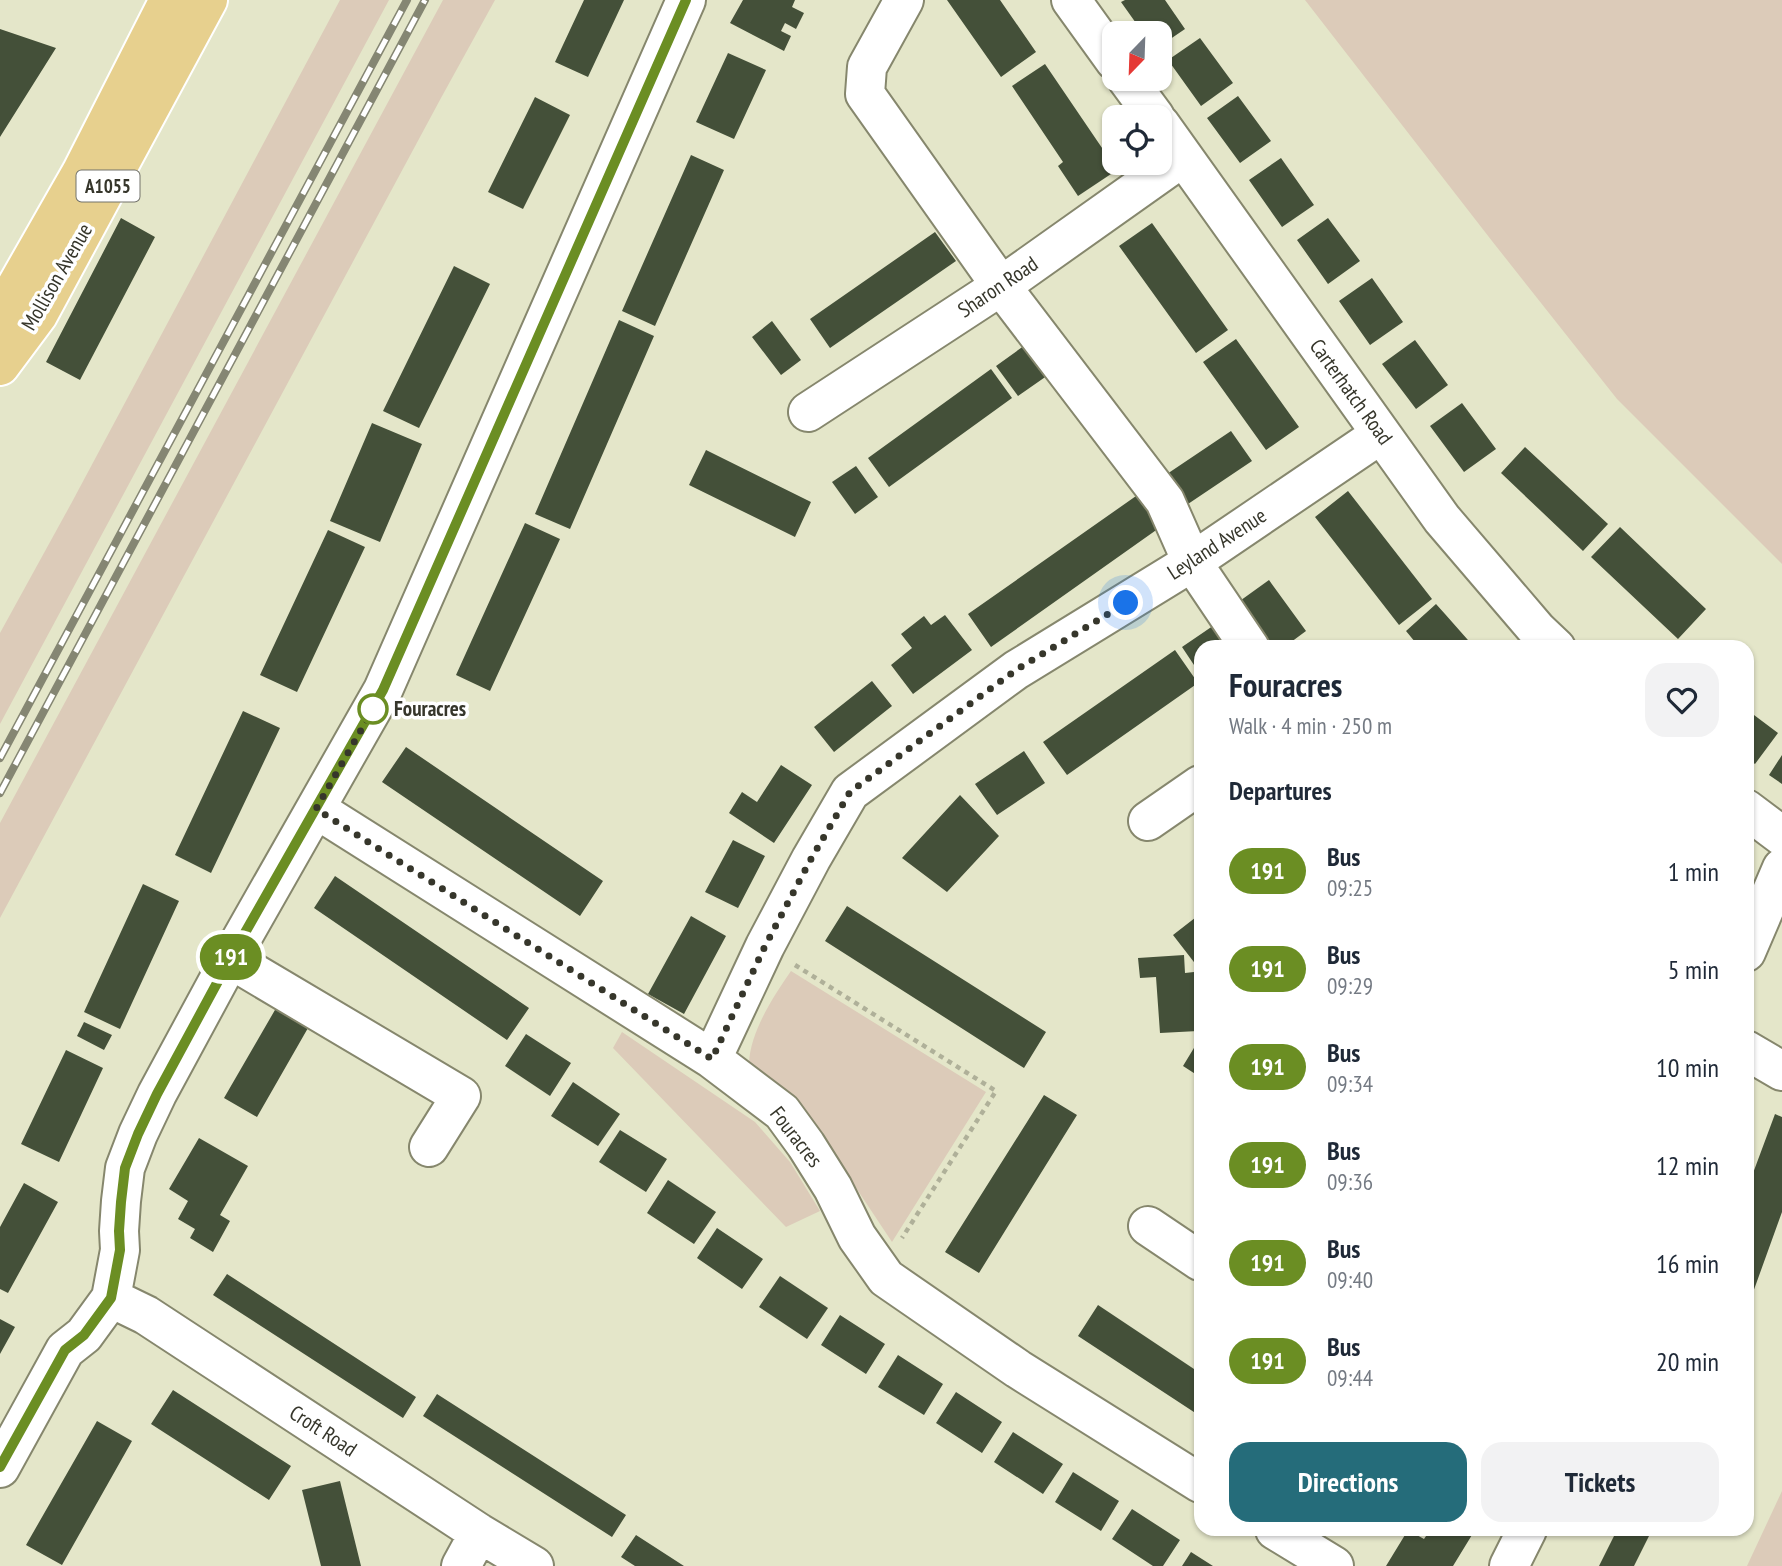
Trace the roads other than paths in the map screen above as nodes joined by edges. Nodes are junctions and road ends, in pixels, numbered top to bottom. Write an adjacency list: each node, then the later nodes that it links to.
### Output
1 (169, 0): 10 (main road, Mollison Avenue / A1055)
2 (208, 0): 11 (main road, Mollison Avenue / A1055)
3 (686, 0): 18 (street)
4 (904, 0): 9 (street)
5 (1071, 0): 6 (street)
6 (1102, 43)
7 (1172, 141): 8 (street, Carterhatch Road)
8 (1183, 157): 9 (street, Sharon Road); 13 (street, Carterhatch Road)
9 (1001, 286): 12 (street, Sharon Road); 14 (street)
10 (0, 323)
11 (0, 366)
12 (808, 412)
13 (1381, 434): 14 (street, Leyland Avenue); 16 (street, Carterhatch Road)
14 (1192, 562): 15 (street); 26 (street, Leyland Avenue)
15 (1245, 640)
16 (1548, 640)
17 (1194, 789): 20 (street)
18 (316, 809): 24 (street); 26 (street, Fouracres)
19 (1754, 815): 21 (street)
20 (1148, 821)
21 (1782, 836)
22 (1782, 868): 23 (street)
23 (1754, 933)
24 (230, 959): 28 (street); 31 (street)
25 (1754, 1055): 27 (street)
26 (712, 1059): 33 (street, Fouracres)
27 (1782, 1071)
28 (429, 1147)
29 (1148, 1226): 30 (street)
30 (1194, 1257)
31 (111, 1298): 32 (street); 34 (street, Croft Road)
32 (0, 1468)
33 (1194, 1479)
34 (479, 1533): 37 (street); 38 (street, Croft Road)
35 (1285, 1536): 39 (street)
36 (1524, 1536): 40 (street)
37 (461, 1566)
38 (534, 1566)
39 (1334, 1566)
40 (1509, 1566)

